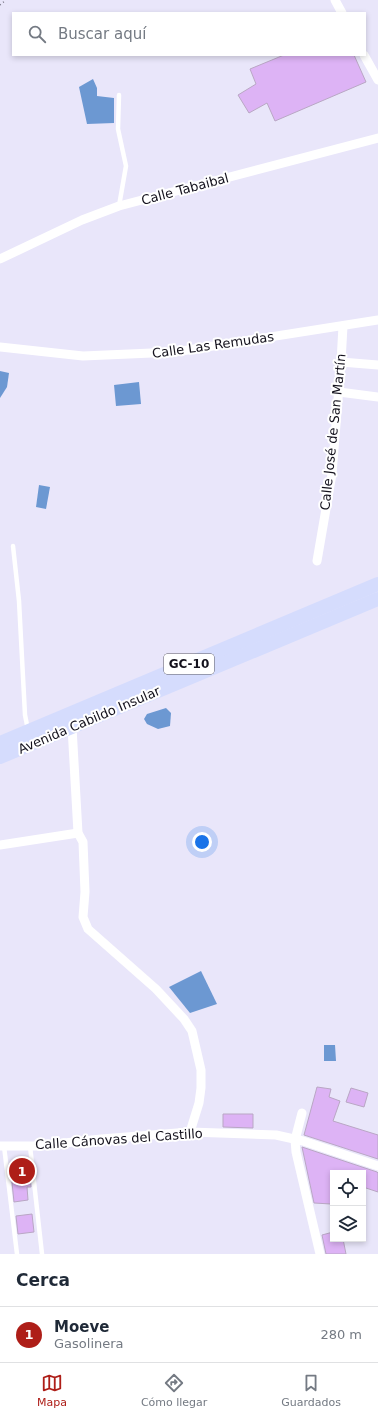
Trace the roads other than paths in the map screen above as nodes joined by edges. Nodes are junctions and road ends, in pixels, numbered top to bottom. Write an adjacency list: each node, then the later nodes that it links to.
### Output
1 (335, 0): 2 (street)
2 (341, 12)
3 (365, 56): 4 (street)
4 (378, 80)
5 (119, 95): 7 (lane)
6 (378, 138): 7 (street, Calle Tabaibal)
7 (119, 206): 8 (street, Calle Tabaibal)
8 (0, 259)
9 (378, 320): 10 (street, Calle Las Remudas)
10 (343, 326): 11 (street, Calle Las Remudas); 12 (street, Calle José de San Martín)
11 (0, 347)
12 (341, 362): 13 (street); 14 (street, Calle José de San Martín)
13 (378, 365)
14 (338, 392): 15 (street); 17 (street, Calle José de San Martín)
15 (378, 397)
16 (13, 546): 21 (lane)
17 (317, 561)
18 (378, 584): 21 (main road, Avenida Cabildo Insular / GC-10)
19 (378, 599): 20 (main road, Avenida Cabildo Insular / GC-10)
20 (72, 727): 23 (main road, Avenida Cabildo Insular / GC-10); 24 (street)
21 (28, 732): 22 (main road, Avenida Cabildo Insular / GC-10)
22 (0, 743)
23 (0, 757)
24 (78, 833): 25 (street); 27 (street)
25 (0, 845)
26 (302, 1113): 28 (street)
27 (190, 1132): 28 (street, Calle Cánovas del Castillo); 30 (street, Calle Cánovas del Castillo)
28 (295, 1140): 31 (street, Calle Cánovas del Castillo); 34 (street)
29 (2, 1146): 30 (street, Calle Cánovas del Castillo); 32 (lane)
30 (30, 1146): 33 (lane)
31 (378, 1166)
32 (17, 1254)
33 (42, 1254)
34 (320, 1254)

